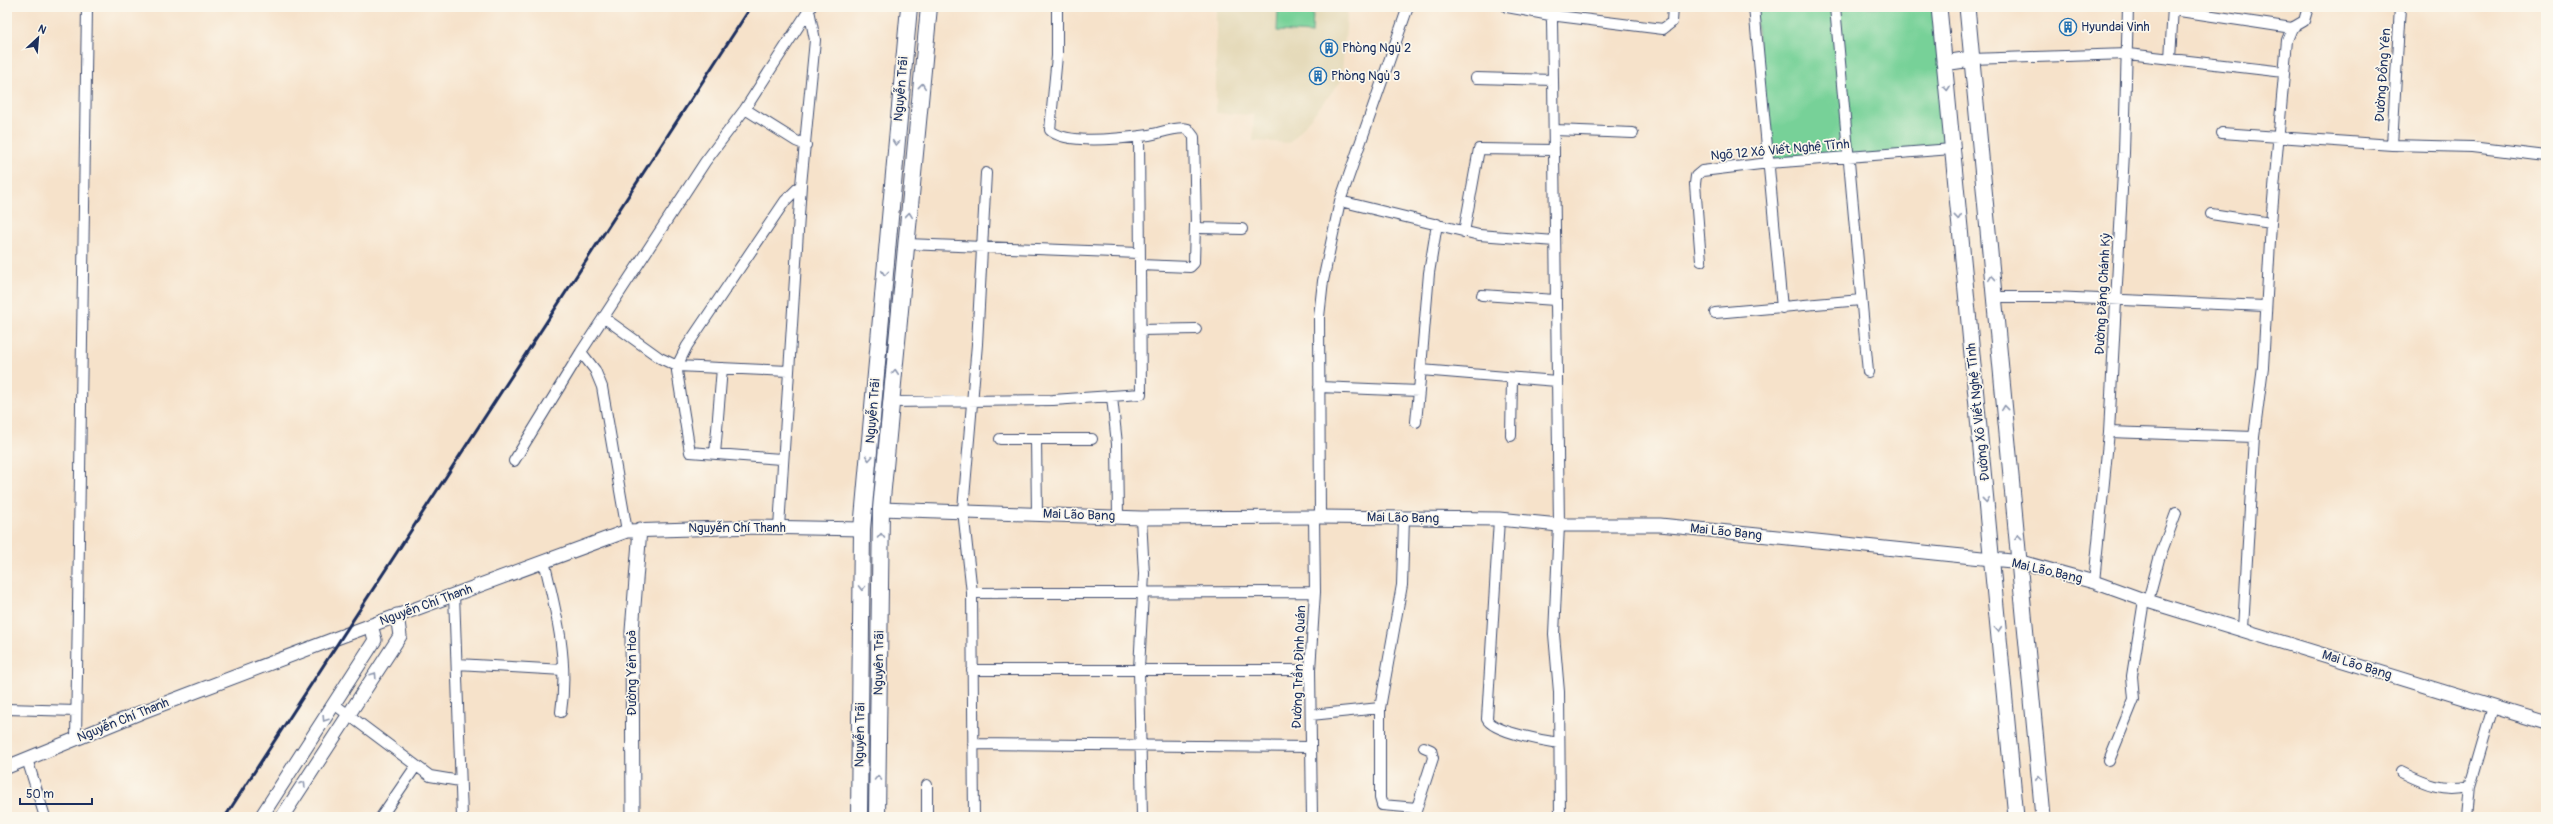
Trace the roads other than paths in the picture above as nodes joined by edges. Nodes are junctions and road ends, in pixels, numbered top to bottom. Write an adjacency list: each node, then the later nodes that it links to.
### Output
1 (87, 7): 122 (street)
2 (909, 7): 99 (main road, Nguyễn Trãi, one-way to 99)
3 (929, 7): 49 (main road, Nguyễn Trãi, one-way to 3)
4 (1057, 7): 30 (street)
5 (1408, 7): 41 (street, Đường Trần Đình Quán)
6 (1507, 7): 17 (street)
7 (1673, 7): 17 (street)
8 (1754, 7): 38 (street)
9 (1835, 7): 37 (street)
10 (1939, 7): 22 (main road, Đường Xô Viết Nghệ Tĩnh)
11 (1967, 7): 20 (main road, Đường Xô Viết Nghệ Tĩnh)
12 (2128, 7): 19 (street, Đường Đặng Chánh Kỷ)
13 (2308, 7): 18 (street)
14 (2400, 7): 33 (street, Đường Đồng Yên)
15 (810, 8): 26 (street); 32 (street)
16 (2173, 9): 18 (street); 21 (street)
17 (1550, 11): 25 (street)
18 (2292, 28): 23 (street)
19 (2128, 54): 20 (street); 21 (street); 56 (street, Đường Đặng Chánh Kỷ)
20 (1971, 59): 22 (main road); 55 (main road, Đường Xô Viết Nghệ Tĩnh, one-way to 20)
21 (2170, 59): 23 (street)
22 (1944, 63): 34 (main road, Đường Xô Viết Nghệ Tĩnh, one-way to 34)
23 (2284, 72): 31 (street)
24 (1476, 78): 25 (street)
25 (1553, 80): 27 (street)
26 (745, 109): 32 (street); 62 (street)
27 (1554, 130): 28 (street); 35 (street)
28 (1633, 132)
29 (2222, 134): 31 (street)
30 (1139, 136): 44 (street); 51 (street)
31 (2279, 137): 33 (street); 43 (street)
32 (806, 145): 40 (street)
33 (2392, 145): 36 (street)
34 (1952, 149): 37 (street, Ngõ 12 Xô Viết Nghệ Tĩnh); 101 (main road, Đường Xô Viết Nghệ Tĩnh, one-way to 101)
35 (1553, 150): 47 (street); 48 (street)
36 (2546, 156)
37 (1850, 157): 38 (street, Ngõ 12 Xô Viết Nghệ Tĩnh); 58 (street)
38 (1769, 163): 52 (street, Ngõ 12 Xô Viết Nghệ Tĩnh); 60 (street)
39 (986, 173): 50 (street)
40 (801, 185): 66 (street); 69 (street)
41 (1340, 201): 45 (street); 73 (street, Đường Trần Đình Quán)
42 (2211, 214): 43 (street)
43 (2271, 223): 59 (street)
44 (1195, 224): 46 (street); 53 (street)
45 (1437, 224): 47 (street); 68 (street)
46 (1242, 229)
47 (1464, 232): 48 (street)
48 (1555, 241): 57 (street)
49 (906, 244): 50 (street); 76 (main road, Nguyễn Trãi, one-way to 49)
50 (981, 247): 51 (street); 77 (street)
51 (1139, 253): 53 (street)
52 (1701, 261)
53 (1140, 265): 64 (street)
54 (1482, 295): 57 (street)
55 (1994, 297): 56 (street); 103 (main road, Đường Xô Viết Nghệ Tĩnh, one-way to 55)
56 (2116, 299): 59 (street); 79 (street, Đường Đặng Chánh Kỷ)
57 (1555, 300): 72 (street)
58 (1861, 300): 60 (street); 70 (street)
59 (2265, 306): 81 (street)
60 (1782, 308): 61 (street)
61 (1715, 313)
62 (603, 317): 65 (street); 66 (street)
63 (1196, 329): 64 (street)
64 (1140, 330): 75 (street)
65 (581, 352): 87 (street); 100 (street)
66 (677, 366): 67 (street); 85 (street)
67 (722, 368): 69 (street); 85 (street)
68 (1421, 370): 71 (street); 74 (street)
69 (788, 371): 86 (street)
70 (1868, 372)
71 (1512, 378): 72 (street); 80 (street)
72 (1557, 381): 97 (street)
73 (1319, 387): 74 (street); 93 (street, Đường Trần Đình Quán)
74 (1419, 391): 78 (street)
75 (1112, 397): 77 (street); 92 (street)
76 (892, 402): 77 (street); 88 (main road, Nguyễn Trãi)
77 (971, 402): 89 (street)
78 (1416, 422)
79 (2109, 432): 81 (street); 104 (street, Đường Đặng Chánh Kỷ)
80 (1511, 436)
81 (2254, 437): 112 (street)
82 (1000, 439): 83 (street)
83 (1036, 439): 84 (street); 90 (street)
84 (1092, 439)
85 (715, 454): 86 (street)
86 (782, 459): 98 (street)
87 (514, 461)
88 (881, 509): 89 (street, Mai Lão Bạng); 99 (main road); 149 (main road, Nguyên Trãi, one-way to 88)
89 (963, 510): 90 (street, Mai Lão Bạng); 106 (street)
90 (1037, 513): 92 (street, Mai Lão Bạng)
91 (2176, 513): 109 (street)
92 (1118, 516): 94 (street, Mai Lão Bạng)
93 (1317, 517): 94 (street, Mai Lão Bạng); 95 (street, Mai Lão Bạng); 105 (street, Đường Trần Đình Quán)
94 (1142, 518): 108 (street)
95 (1404, 518): 96 (street, Mai Lão Bạng); 120 (street)
96 (1499, 519): 97 (street, Mai Lão Bạng); 128 (street)
97 (1559, 525): 101 (street, Mai Lão Bạng); 128 (street)
98 (778, 527): 99 (street, Nguyễn Chí Thanh); 100 (street, Nguyễn Chí Thanh)
99 (862, 529): 148 (main road, Nguyễn Trãi, one-way to 148)
100 (634, 530): 102 (street, Nguyễn Chí Thanh); 147 (street, Đường Yên Hoà)
101 (1992, 560): 103 (street, Mai Lão Bạng); 155 (main road, Đường Xô Viết Nghệ Tĩnh, one-way to 155)
102 (544, 561): 107 (street, Nguyễn Chí Thanh); 115 (street)
103 (2021, 562): 104 (street, Mai Lão Bạng); 156 (main road, Đường Xô Viết Nghệ Tĩnh, one-way to 103)
104 (2094, 582): 109 (street, Mai Lão Bạng)
105 (1315, 592): 108 (street); 117 (street, Đường Trần Đình Quán)
106 (972, 593): 108 (street); 116 (street)
107 (454, 594): 110 (street, Nguyễn Chí Thanh); 113 (street)
108 (1142, 594): 114 (street)
109 (2146, 600): 112 (street, Mai Lão Bạng); 134 (street)
110 (397, 616): 111 (street, Nguyễn Chí Thanh); 124 (street, one-way to 110)
111 (371, 625): 118 (street); 127 (street, Nguyễn Chí Thanh)
112 (2243, 630): 119 (street, Mai Lão Bạng)
113 (457, 664): 115 (street); 138 (street)
114 (1139, 669): 116 (street); 117 (street); 130 (street)
115 (563, 670): 123 (street)
116 (972, 670): 129 (street)
117 (1310, 670): 125 (street, Đường Trần Đình Quán)
118 (334, 704): 124 (street); 143 (street, one-way to 143)
119 (2494, 707): 126 (street, Mai Lão Bạng); 140 (street)
120 (1380, 708): 125 (street); 141 (street)
121 (7, 709): 122 (street)
122 (76, 711): 127 (street)
123 (561, 712)
124 (349, 714): 135 (street); 144 (street, one-way to 124)
125 (1311, 715): 132 (street, Đường Trần Đình Quán)
126 (2546, 723)
127 (76, 739): 133 (street, Nguyễn Chí Thanh)
128 (1559, 743): 154 (street)
129 (973, 744): 130 (street); 151 (street)
130 (1142, 746): 132 (street); 152 (street)
131 (1424, 746): 141 (street)
132 (1309, 747): 153 (street, Đường Trần Đình Quán)
133 (27, 759): 136 (street, Nguyễn Chí Thanh); 142 (street)
134 (2109, 762)
135 (416, 766): 138 (street); 145 (street)
136 (7, 767)
137 (2401, 772): 140 (street)
138 (460, 781): 146 (street)
139 (927, 785): 150 (street)
140 (2470, 786): 157 (street)
141 (1416, 813)
142 (45, 817)
143 (261, 817)
144 (282, 817)
145 (381, 817)
146 (462, 817)
147 (633, 817)
148 (859, 817)
149 (877, 817)
150 (927, 817)
151 (974, 817)
152 (1142, 817)
153 (1312, 817)
154 (1560, 817)
155 (2016, 817)
156 (2043, 817)
157 (2467, 817)

